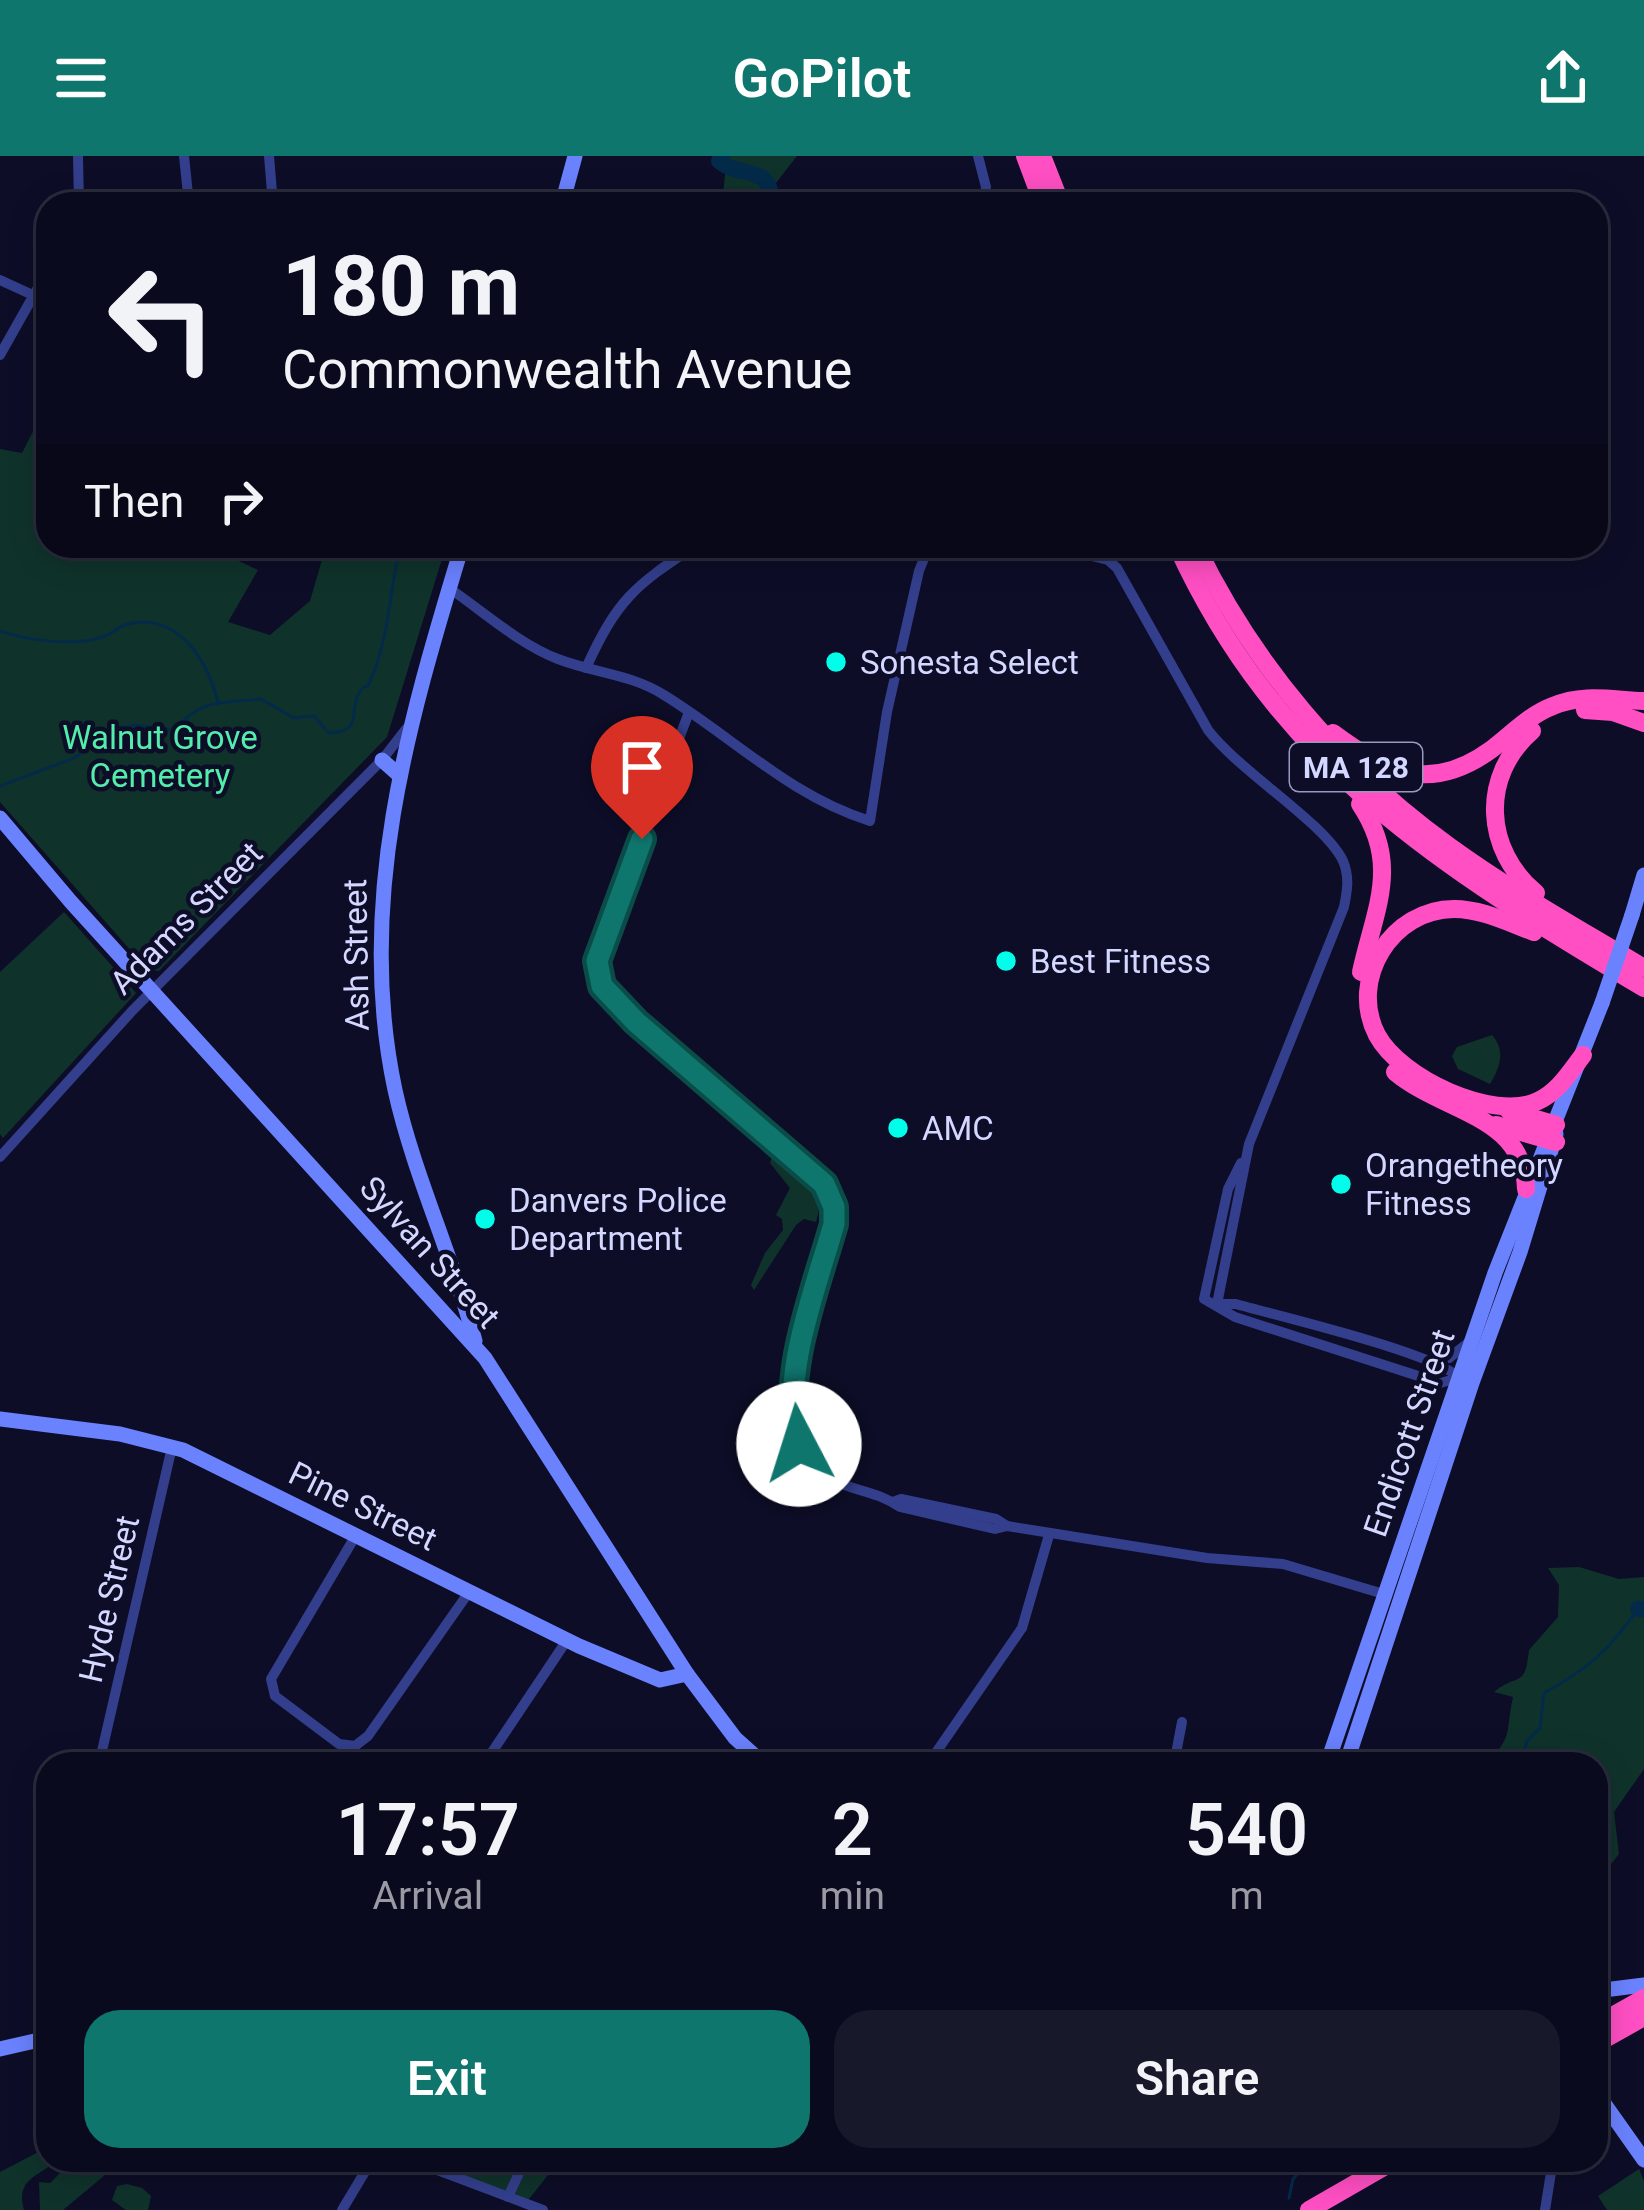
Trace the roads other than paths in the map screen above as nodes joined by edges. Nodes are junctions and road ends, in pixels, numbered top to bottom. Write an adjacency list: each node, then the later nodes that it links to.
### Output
1 (78, 156): 8 (street)
2 (184, 156): 9 (street)
3 (269, 156): 10 (street)
4 (575, 156): 11 (main road)
5 (978, 156): 12 (street)
6 (1025, 156): 13 (highway)
7 (1042, 156): 14 (highway)
8 (79, 192)
9 (188, 192)
10 (272, 192)
11 (565, 192)
12 (985, 192)
13 (1038, 192)
14 (1056, 192)
15 (0, 280): 17 (street)
16 (36, 292): 17 (street)
17 (34, 296): 18 (street)
18 (0, 356)
19 (457, 558): 25 (main road, Ash Street)
20 (676, 558): 26 (street)
21 (924, 558): 29 (street)
22 (1100, 558): 45 (street)
23 (1184, 558): 34 (highway, MA 128)
24 (1203, 558): 28 (highway, MA 128)
25 (449, 588): 26 (street); 30 (main road, Ash Street)
26 (586, 668): 29 (street)
27 (1634, 706): 28 (highway); 31 (highway); 37 (highway)
28 (1304, 711): 37 (highway, MA 128)
29 (689, 712): 56 (street)
30 (411, 718): 32 (street, Adams Street); 33 (main road, Ash Street)
31 (1644, 725)
32 (382, 760): 33 (main road); 40 (street, Adams Street)
33 (400, 776): 50 (main road, Ash Street)
34 (1344, 780): 37 (highway, MA 128); 43 (highway)
35 (0, 818): 40 (main road, Sylvan Street)
36 (1644, 875): 41 (main road, Endicott Street, bridge)
37 (1574, 936): 38 (highway, MA 128); 39 (highway, MA 128); 42 (highway)
38 (1644, 968)
39 (1644, 988)
40 (152, 991): 46 (street, Adams Street); 50 (main road, Sylvan Street)
41 (1583, 1055): 42 (highway); 44 (main road, Endicott Street)
42 (1499, 1108): 44 (highway)
43 (1480, 1120): 44 (highway); 47 (highway)
44 (1553, 1135): 47 (main road, Endicott Street); 52 (main road, Endicott Street)
45 (1246, 1155): 48 (street); 48 (street)
46 (0, 1157)
47 (1526, 1189): 49 (main road, Endicott Street)
48 (1217, 1304): 51 (street); 52 (street)
49 (1473, 1338): 51 (street); 52 (main road, Endicott Street)
50 (477, 1349): 60 (main road, Sylvan Street)
51 (1429, 1361): 52 (street)
52 (1466, 1380): 58 (main road, Endicott Street)
53 (0, 1419): 54 (main road, Pine Street)
54 (172, 1447): 55 (main road, Pine Street); 62 (street, Hyde Street)
55 (356, 1535): 57 (main road, Pine Street); 57 (street)
56 (1048, 1535): 58 (street); 65 (street)
57 (469, 1592): 59 (main road, Pine Street)
58 (1394, 1597): 67 (main road, Endicott Street); 68 (main road, Endicott Street)
59 (567, 1640): 60 (main road, Pine Street); 63 (street)
60 (688, 1674): 64 (main road, Sylvan Street)
61 (1181, 1722): 66 (street)
62 (102, 1752)
63 (492, 1752)
64 (751, 1752)
65 (936, 1752)
66 (1176, 1752)
67 (1332, 1752)
68 (1349, 1752)
69 (1644, 1985): 70 (main road)
70 (1608, 1990)
71 (1644, 1998): 73 (highway)
72 (1644, 2017): 74 (highway)
73 (1608, 2018)
74 (1608, 2037)
75 (36, 2041): 76 (main road)
76 (0, 2049)
77 (1608, 2115): 78 (main road)
78 (1644, 2160)
79 (365, 2172): 86 (street)
80 (442, 2172): 85 (street)
81 (519, 2172): 85 (street)
82 (1375, 2172): 84 (highway)
83 (1551, 2172): 90 (street)
84 (1346, 2189): 88 (highway); 89 (street)
85 (508, 2197): 87 (street)
86 (342, 2210)
87 (543, 2210)
88 (1309, 2210)
89 (1344, 2210)
90 (1545, 2210)

